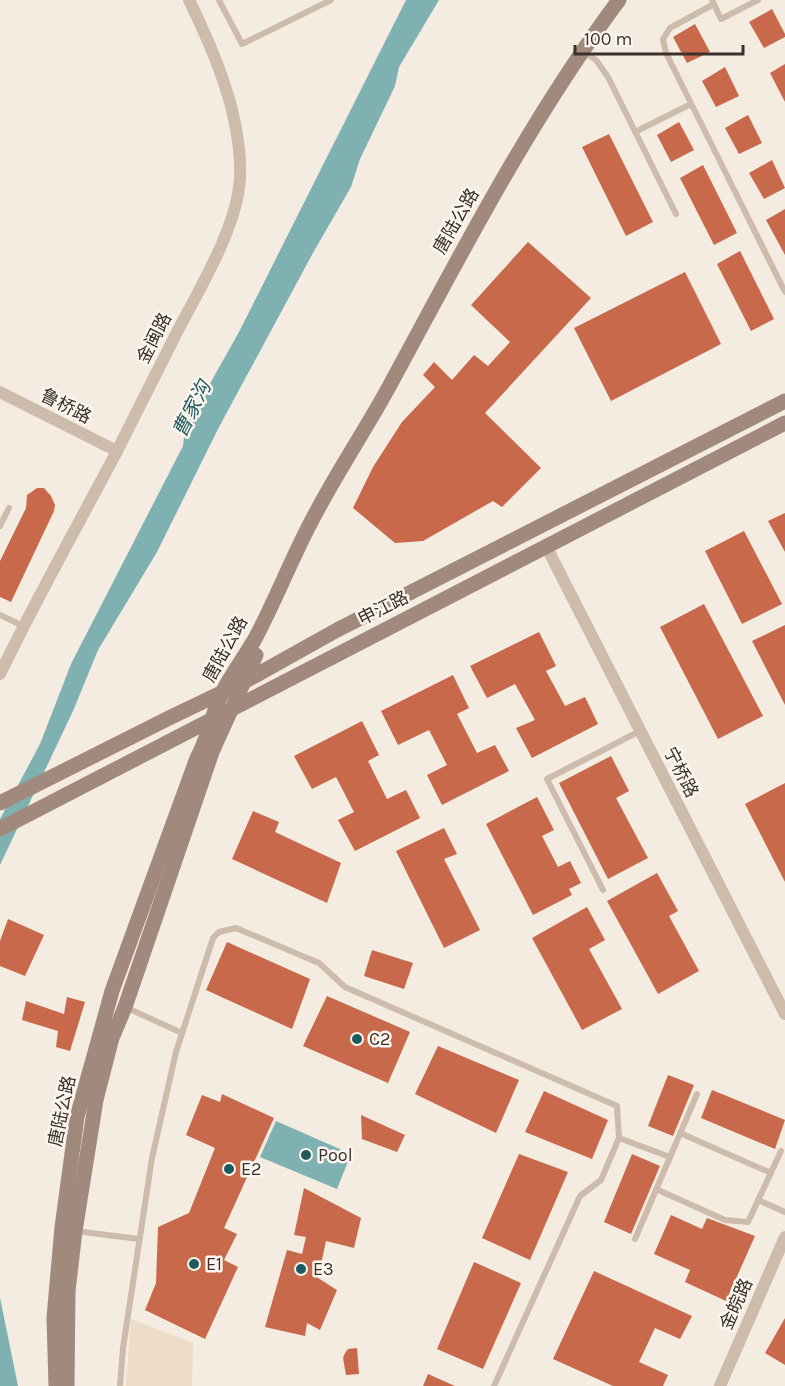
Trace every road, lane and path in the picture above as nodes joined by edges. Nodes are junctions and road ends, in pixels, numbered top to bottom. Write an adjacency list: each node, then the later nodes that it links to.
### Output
1 (189, 0): 16 (street, 金闽路)
2 (219, 0): 3 (lane)
3 (331, 0)
4 (619, 0): 8 (main road, 唐陆公路)
5 (631, 0): 8 (main road, 唐陆公路)
6 (758, 0): 7 (lane)
7 (713, 2): 9 (lane)
8 (586, 54): 10 (lane); 23 (main road, 唐陆公路); 24 (main road, 唐陆公路)
9 (691, 104): 10 (lane); 12 (lane)
10 (635, 132): 11 (lane)
11 (676, 214)
12 (785, 292)
13 (0, 392): 16 (street, 鲁桥路)
14 (785, 401): 23 (main road, 申江路)
15 (785, 423): 19 (main road, 申江路)
16 (117, 451): 21 (street, 金闽路)
17 (9, 508): 18 (lane)
18 (0, 526)
19 (546, 546): 25 (main road, 申江路); 27 (street, 宁桥路)
20 (0, 615): 21 (lane)
21 (23, 626): 22 (street, 金闽路)
22 (0, 674)
23 (242, 683): 24 (main road, 申江路); 25 (main road, 唐陆公路)
24 (222, 692): 26 (main road, 唐陆公路); 28 (main road, 申江路)
25 (230, 711): 26 (main road, 申江路); 31 (main road, 唐陆公路)
26 (212, 720): 29 (main road, 申江路); 47 (main road, 唐陆公路)
27 (640, 731): 30 (lane); 32 (street, 宁桥路)
28 (0, 803)
29 (0, 829)
30 (603, 890)
31 (125, 1007): 33 (lane); 43 (main road, 唐陆公路)
32 (785, 1014)
33 (182, 1033): 36 (lane); 45 (lane)
34 (697, 1094): 35 (lane)
35 (680, 1133): 38 (lane); 39 (lane)
36 (619, 1138): 38 (lane); 50 (lane)
37 (781, 1151): 39 (lane)
38 (670, 1157): 40 (lane)
39 (771, 1173): 41 (lane)
40 (656, 1189): 41 (lane); 46 (lane)
41 (758, 1200): 42 (lane)
42 (785, 1212)
43 (75, 1230): 45 (lane); 48 (main road, 唐陆公路)
44 (785, 1237): 51 (street, 金皖路)
45 (139, 1239): 49 (lane)
46 (635, 1239)
47 (56, 1386)
48 (67, 1386)
49 (120, 1386)
50 (494, 1386)
51 (720, 1386)

